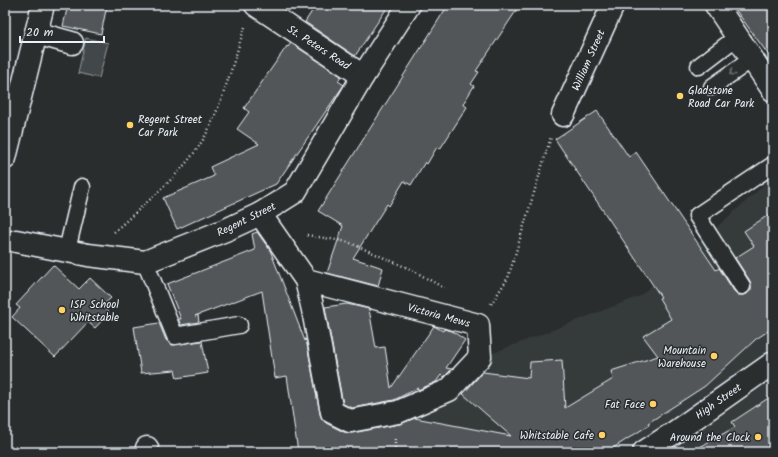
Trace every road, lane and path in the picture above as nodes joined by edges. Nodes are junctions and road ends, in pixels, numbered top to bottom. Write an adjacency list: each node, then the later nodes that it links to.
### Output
1 (43, 5): 7 (street)
2 (256, 5): 12 (street, St. Peters Road)
3 (408, 5): 12 (street, Regent Street)
4 (613, 5): 15 (street, William Street)
5 (716, 5): 8 (street)
6 (245, 27): 22 (path)
7 (36, 33): 9 (street); 16 (street)
8 (737, 37): 10 (street); 11 (lane)
9 (72, 43)
10 (752, 59): 13 (lane, one-way to 13); 14 (street)
11 (699, 66)
12 (363, 76): 19 (street, Regent Street)
13 (712, 87)
14 (773, 90)
15 (563, 115): 28 (path)
16 (5, 158)
17 (773, 165): 25 (lane)
18 (82, 187): 21 (lane)
19 (266, 222): 23 (street, Regent Street); 24 (street, Victoria Mews); 26 (path)
20 (11, 240): 21 (street, Regent Street)
21 (67, 250): 22 (street, Regent Street)
22 (88, 256): 23 (street, Regent Street)
23 (145, 262): 27 (lane)
24 (306, 280): 28 (street, Victoria Mews); 28 (street, Victoria Mews)
25 (742, 286)
26 (446, 289)
27 (239, 325)
28 (478, 325)
29 (773, 363): 30 (street, High Street)
30 (644, 452)

